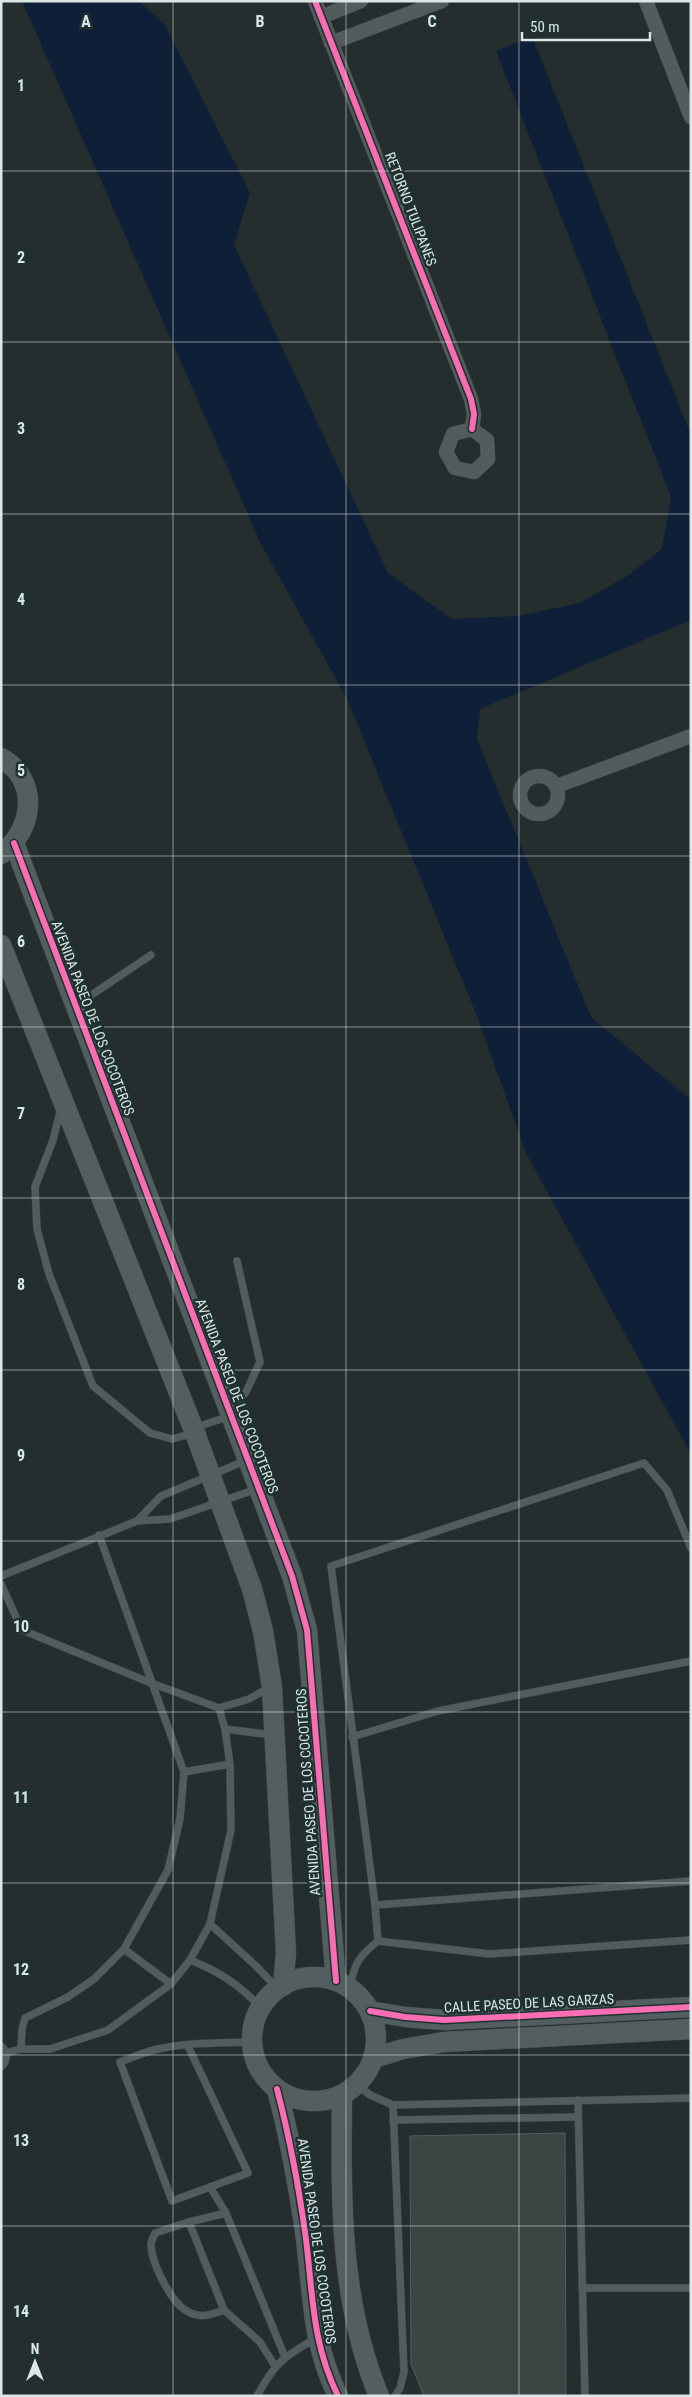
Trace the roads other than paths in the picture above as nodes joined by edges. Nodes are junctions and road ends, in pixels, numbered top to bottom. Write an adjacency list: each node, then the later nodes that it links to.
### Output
1 (315, 1): 5 (street, RETORNO TULIPANES)
2 (361, 1): 5 (street)
3 (442, 1): 6 (street)
4 (646, 1): 7 (street)
5 (321, 17): 6 (street, RETORNO TULIPANES)
6 (331, 43): 8 (street, RETORNO TULIPANES)
7 (691, 117)
8 (472, 429)
9 (691, 736): 11 (street)
10 (1, 758): 12 (street, AVENIDA PASEO DE LOS COCOTEROS)
11 (557, 786)
12 (8, 848): 15 (street, AVENIDA PASEO DE LOS COCOTEROS)
13 (1, 945): 16 (street)
14 (151, 955): 15 (lane)
15 (75, 1006): 18 (street, AVENIDA PASEO DE LOS COCOTEROS)
16 (63, 1100): 19 (street); 19 (lane)
17 (237, 1261): 18 (lane)
18 (230, 1416): 19 (lane); 20 (street, AVENIDA PASEO DE LOS COCOTEROS)
19 (194, 1431): 21 (street)
20 (248, 1459): 21 (lane); 22 (street, AVENIDA PASEO DE LOS COCOTEROS)
21 (211, 1474): 23 (street); 24 (lane)
22 (259, 1489): 23 (lane); 46 (street, AVENIDA PASEO DE LOS COCOTEROS)
23 (222, 1503): 24 (lane); 31 (street)
24 (137, 1521): 25 (lane)
25 (99, 1535): 27 (lane); 30 (lane)
26 (691, 1548): 35 (lane)
27 (1, 1576)
28 (1, 1584): 30 (lane)
29 (691, 1661): 35 (lane)
30 (151, 1683): 32 (lane); 37 (lane)
31 (272, 1687): 32 (lane); 34 (street)
32 (219, 1708): 33 (lane)
33 (225, 1729): 34 (lane); 36 (lane)
34 (274, 1735): 47 (street)
35 (352, 1737): 39 (lane)
36 (230, 1764): 37 (lane); 40 (lane)
37 (184, 1772): 43 (lane)
38 (691, 1882): 39 (lane)
39 (375, 1905): 42 (lane)
40 (210, 1924): 44 (lane); 47 (lane)
41 (691, 1940): 42 (lane)
42 (378, 1941): 46 (lane)
43 (124, 1949): 45 (lane); 55 (lane)
44 (190, 1960): 45 (lane); 48 (lane)
45 (171, 1984): 55 (lane)
46 (343, 1985): 47 (street, AVENIDA PASEO DE LOS COCOTEROS); 50 (street)
47 (280, 1987): 48 (street, AVENIDA PASEO DE LOS COCOTEROS)
48 (261, 2007): 52 (street, AVENIDA PASEO DE LOS COCOTEROS)
49 (691, 2008): 50 (street, CALLE PASEO DE LAS GARZAS)
50 (370, 2011): 57 (street)
51 (691, 2029): 57 (street)
52 (252, 2042): 54 (lane); 59 (street, AVENIDA PASEO DE LOS COCOTEROS)
53 (1, 2046): 56 (lane)
54 (188, 2046): 66 (lane); 66 (lane)
55 (21, 2049): 56 (lane)
56 (6, 2053): 58 (lane)
57 (374, 2058): 60 (street)
58 (1, 2067)
59 (277, 2089): 60 (street, AVENIDA PASEO DE LOS COCOTEROS); 72 (street, AVENIDA PASEO DE LOS COCOTEROS)
60 (349, 2090): 63 (lane); 77 (street, AVENIDA PASEO DE LOS COCOTEROS)
61 (691, 2098): 62 (lane)
62 (578, 2100): 63 (lane); 64 (lane)
63 (393, 2105): 65 (lane)
64 (578, 2117): 65 (lane); 69 (lane)
65 (393, 2120): 78 (lane)
66 (210, 2187): 67 (lane)
67 (226, 2213): 68 (lane); 73 (lane)
68 (189, 2222): 71 (lane); 71 (lane)
69 (582, 2288): 70 (lane); 79 (lane)
70 (691, 2288)
71 (224, 2310): 74 (lane)
72 (317, 2338): 73 (lane); 76 (street, AVENIDA PASEO DE LOS COCOTEROS)
73 (284, 2357): 74 (lane)
74 (275, 2366): 75 (lane)
75 (258, 2395)
76 (338, 2396)
77 (380, 2396)
78 (395, 2396)
79 (585, 2396)

